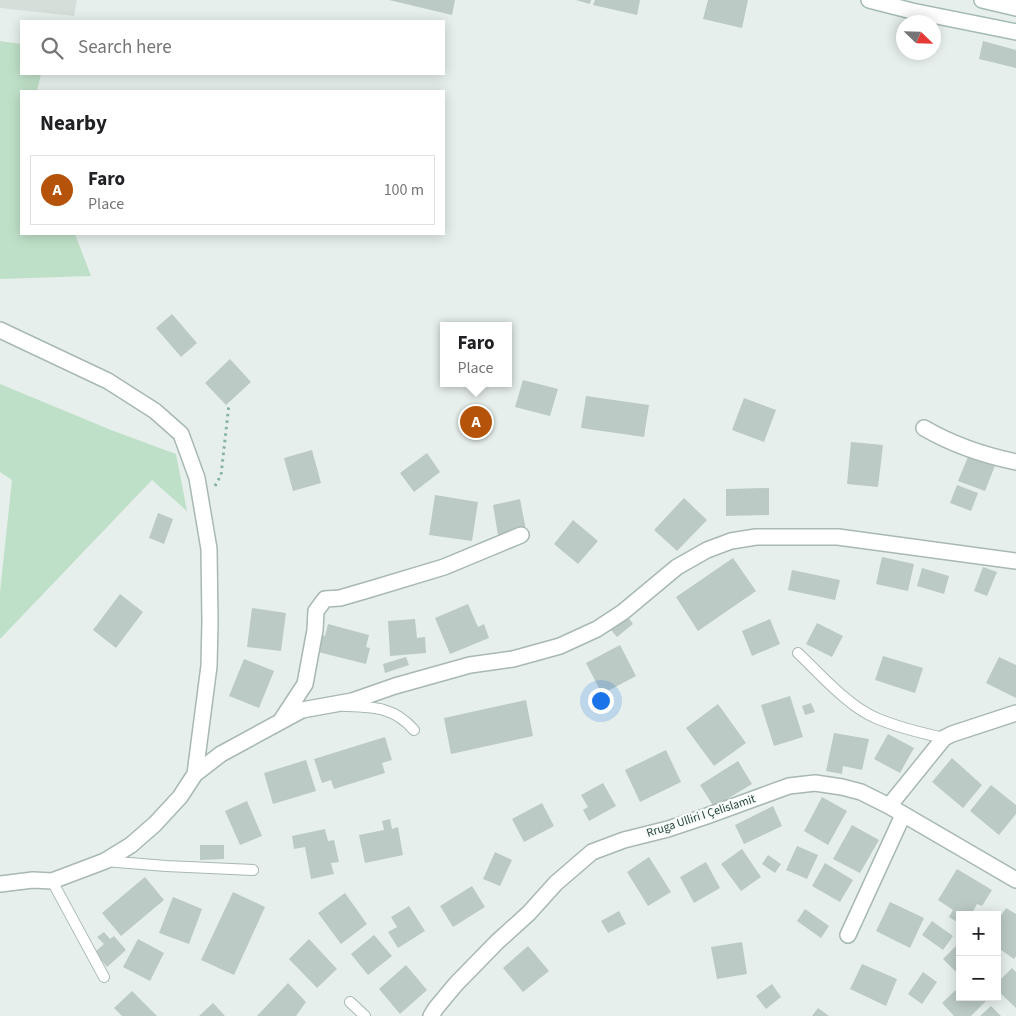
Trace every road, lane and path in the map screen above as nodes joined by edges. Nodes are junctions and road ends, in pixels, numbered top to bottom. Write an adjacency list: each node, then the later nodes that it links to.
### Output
1 (869, 0): 4 (street)
2 (982, 0): 3 (street)
3 (1016, 8)
4 (1016, 32)
5 (0, 330): 9 (street)
6 (229, 404): 9 (path)
7 (924, 428): 8 (street)
8 (1016, 462)
9 (202, 511): 18 (street)
10 (521, 536): 15 (street)
11 (1016, 561): 13 (street)
12 (798, 653): 17 (lane)
13 (320, 706): 15 (street); 16 (lane)
14 (1016, 713): 17 (street)
15 (281, 720): 18 (street)
16 (414, 730)
17 (944, 738): 19 (street)
18 (195, 774): 21 (street)
19 (889, 806): 20 (street, Rruga Ulliri I Çelislamit); 30 (street, Rruga Ulliri I Çelislamit)
20 (903, 815): 24 (street, Rruga Ulliri I Çelislamit); 26 (street)
21 (105, 861): 22 (lane); 23 (street)
22 (253, 870)
23 (52, 880): 25 (street); 27 (lane)
24 (1016, 880)
25 (0, 884)
26 (848, 935)
27 (104, 977)
28 (350, 1002): 29 (lane)
29 (365, 1016)
30 (432, 1016)

